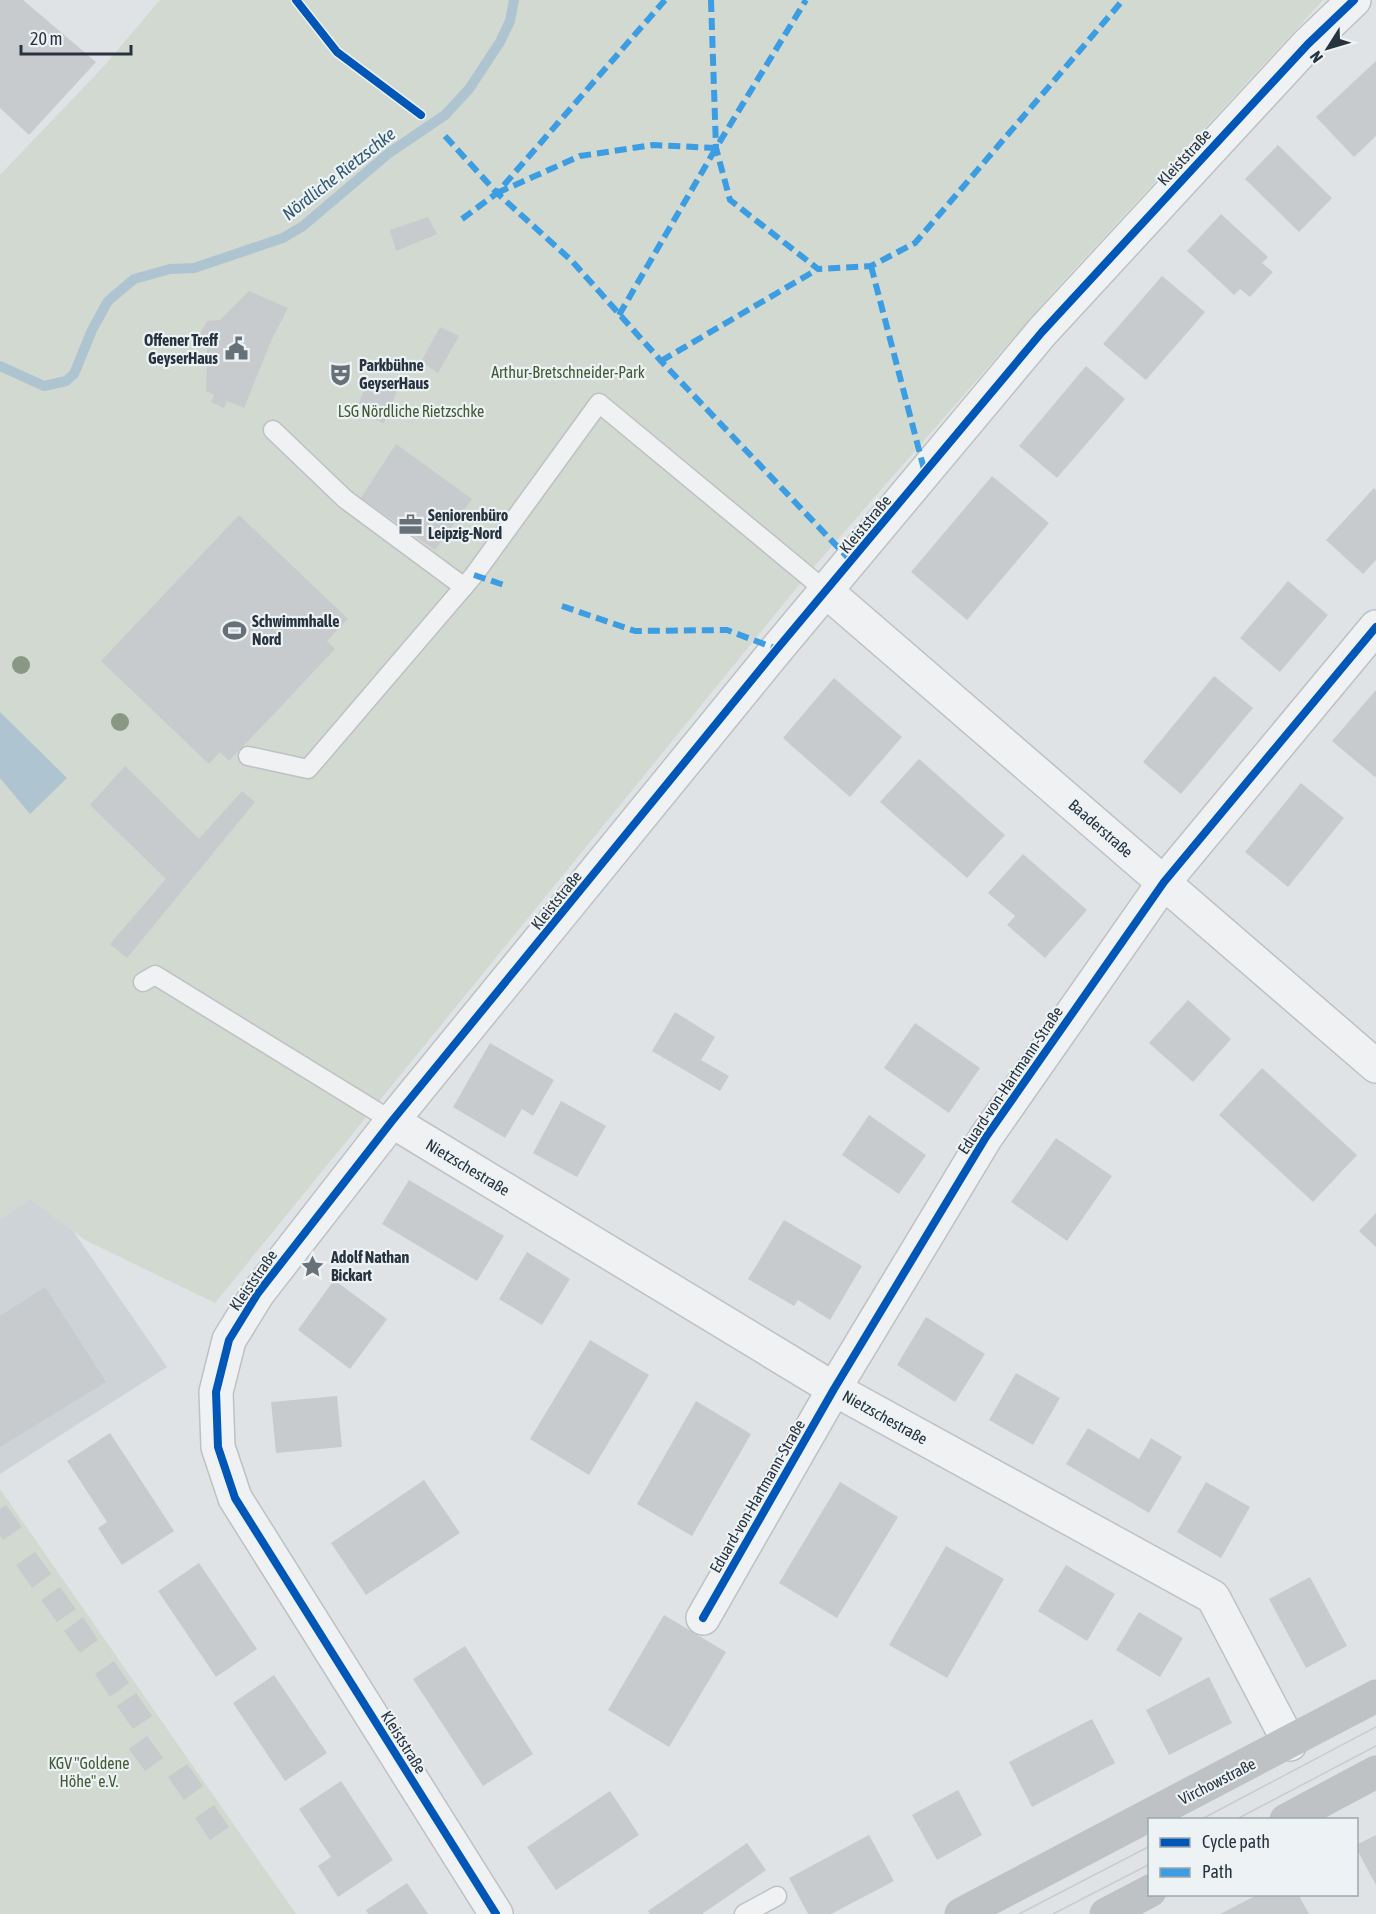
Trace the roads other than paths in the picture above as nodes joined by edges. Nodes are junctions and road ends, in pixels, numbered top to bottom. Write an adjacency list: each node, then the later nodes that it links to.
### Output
1 (1354, 0): 4 (street, Kleiststraße)
2 (273, 430): 3 (lane)
3 (464, 587): 4 (lane); 6 (lane)
4 (826, 591): 7 (street, Baaderstraße); 10 (street, Kleiststraße)
5 (1376, 627): 7 (street, Eduard-von-Hartmann-Straße)
6 (248, 756)
7 (1164, 882): 9 (street, Baaderstraße); 11 (street, Eduard-von-Hartmann-Straße)
8 (143, 982): 10 (lane)
9 (1376, 1066)
10 (392, 1120): 11 (street, Nietzschestraße); 19 (street, Kleiststraße)
11 (834, 1389): 12 (street, Eduard-von-Hartmann-Straße); 14 (street, Nietzschestraße)
12 (703, 1618)
13 (1376, 1696): 14 (main road, Virchowstraße)
14 (1290, 1744): 21 (main road, Virchowstraße)
15 (1376, 1772): 16 (main road)
16 (1290, 1818)
17 (1148, 1892): 22 (main road)
18 (777, 1896): 20 (lane)
19 (496, 1914)
20 (744, 1914)
21 (961, 1914)
22 (1106, 1914)

